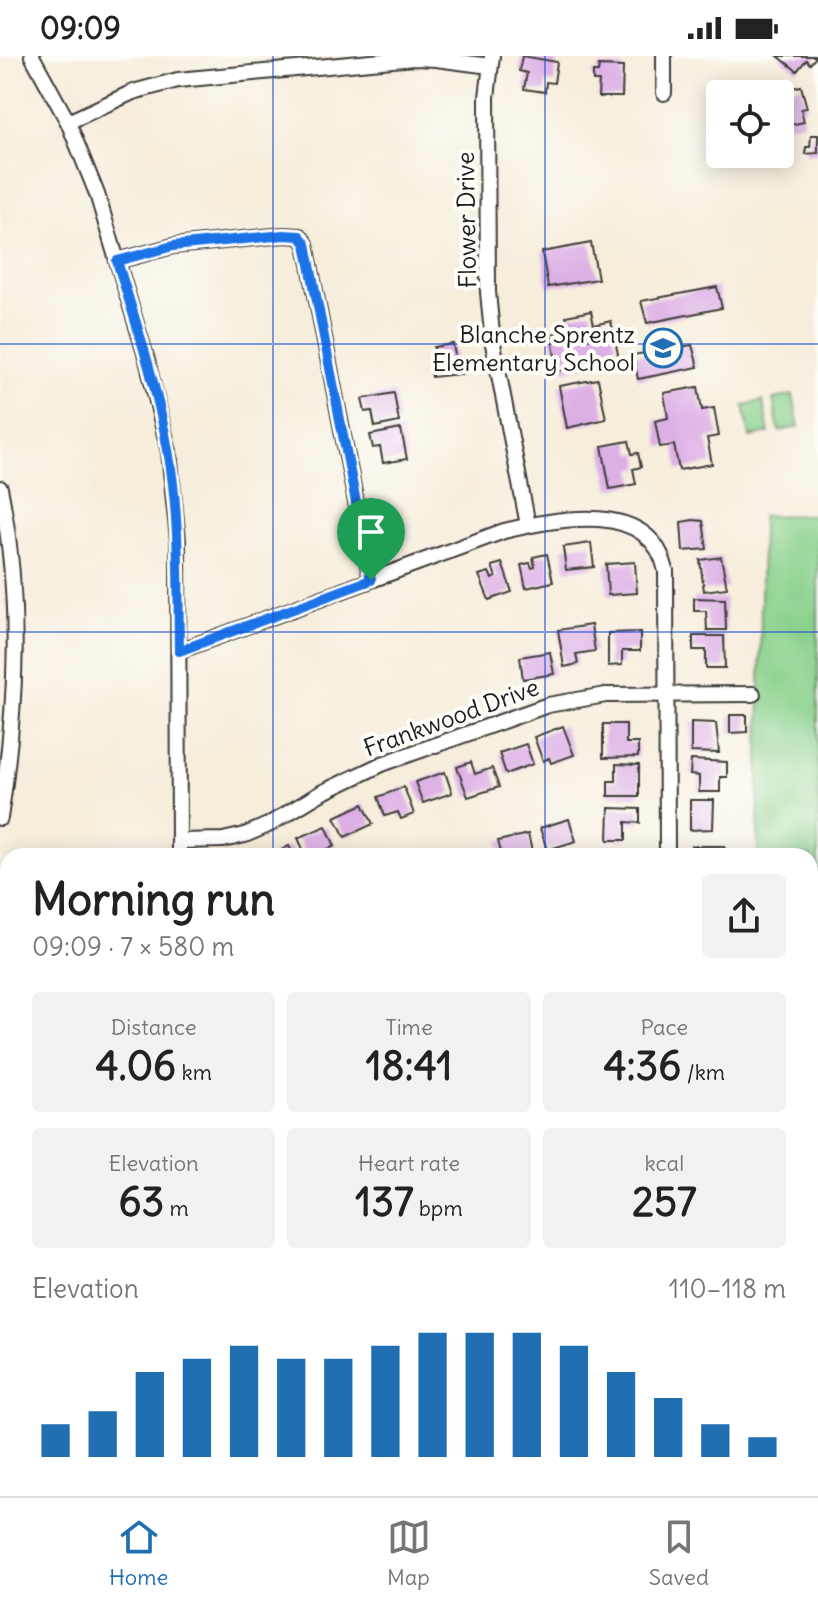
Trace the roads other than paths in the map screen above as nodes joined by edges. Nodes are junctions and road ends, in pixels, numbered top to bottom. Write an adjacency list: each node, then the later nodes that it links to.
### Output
1 (32, 56): 6 (street)
2 (664, 56): 5 (street)
3 (367, 59): 4 (street); 6 (street)
4 (491, 61): 9 (street, Flower Drive)
5 (664, 93)
6 (68, 122): 7 (street)
7 (117, 261): 10 (street); 11 (street)
8 (0, 488): 14 (street)
9 (528, 525): 10 (street); 13 (street)
10 (371, 580): 11 (street)
11 (179, 651): 15 (street)
12 (753, 694): 13 (street, Frankwood Drive)
13 (667, 695): 15 (street, Frankwood Drive); 16 (street)
14 (0, 818)
15 (179, 848)
16 (667, 848)

